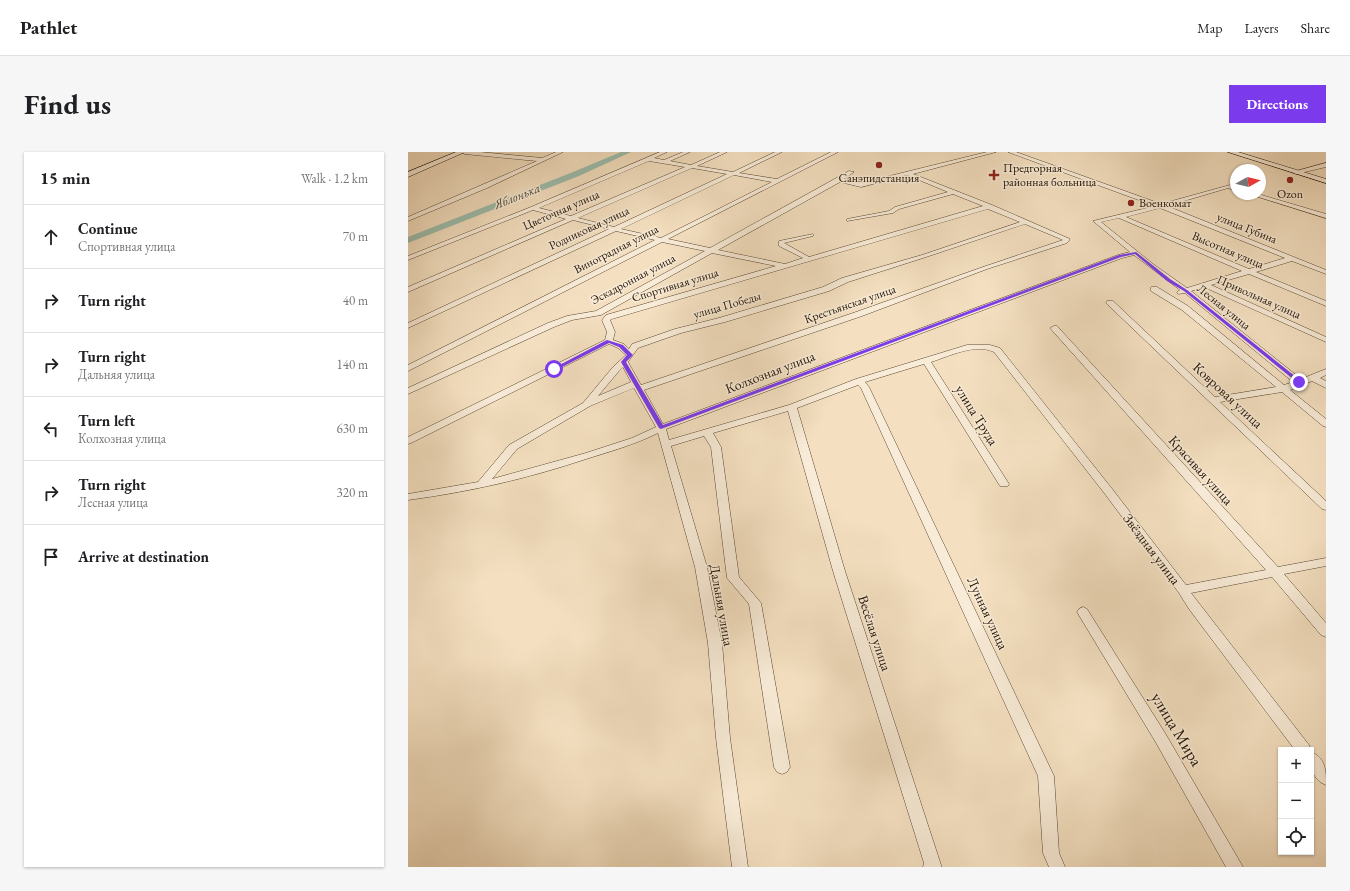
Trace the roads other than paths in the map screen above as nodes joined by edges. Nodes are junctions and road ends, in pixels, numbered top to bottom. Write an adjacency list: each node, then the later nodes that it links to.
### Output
1 (463, 152): 12 (street); 20 (street)
2 (560, 152): 12 (street)
3 (664, 152): 11 (street)
4 (687, 152): 13 (street)
5 (724, 152): 14 (street, Цветочная улица)
6 (779, 152): 18 (street, Родниковая улица)
7 (835, 152): 22 (street, Виноградная улица)
8 (993, 152): 19 (street)
9 (1011, 152): 27 (street, улица Губина)
10 (1231, 152): 17 (street)
11 (648, 159): 13 (street); 29 (street)
12 (543, 160): 33 (street)
13 (666, 161): 14 (street)
14 (692, 165): 18 (street); 32 (street, Цветочная улица)
15 (1326, 165): 17 (street)
16 (851, 172): 21 (street, Эскадронная улица)
17 (1296, 172): 23 (street)
18 (733, 173): 22 (street); 36 (street, Родниковая улица)
19 (907, 173): 21 (street); 25 (street)
20 (408, 175)
21 (839, 180): 39 (street, Эскадронная улица)
22 (777, 181): 38 (street, Виноградная улица)
23 (1326, 181)
24 (1230, 187): 27 (street)
25 (955, 192): 28 (street); 34 (street)
26 (1266, 198): 30 (street)
27 (1159, 205): 31 (street); 42 (street, улица Губина)
28 (990, 206): 35 (street); 43 (street, Спортивная улица)
29 (533, 208): 32 (street); 41 (street)
30 (1326, 216)
31 (1121, 217): 40 (street, Лесная улица); 45 (street, Высотная улица)
32 (570, 218): 36 (street); 49 (street, Цветочная улица)
33 (408, 219)
34 (849, 220)
35 (1025, 222): 60 (street, улица Победы); 67 (street, Крестьянская улица)
36 (614, 228): 38 (street); 56 (street, Родниковая улица)
37 (811, 235): 43 (street)
38 (662, 239): 39 (street); 62 (street, Виноградная улица)
39 (710, 251): 44 (street); 54 (street, Эскадронная улица)
40 (1136, 253): 50 (street, Лесная улица); 75 (street, Колхозная улица)
41 (408, 258)
42 (1293, 258): 45 (street); 46 (street, улица Губина)
43 (809, 259): 44 (street, Спортивная улица)
44 (785, 266): 55 (street, Спортивная улица)
45 (1249, 272): 47 (street); 53 (street, Высотная улица)
46 (1326, 272)
47 (1204, 285): 50 (street); 58 (street, Привольная улица)
48 (1154, 289): 51 (street, Лесная улица)
49 (408, 290)
50 (1186, 290): 51 (street); 66 (street, Лесная улица)
51 (1166, 296): 69 (street, Лесная улица)
52 (1110, 303): 71 (street, Ковровая улица)
53 (1326, 304)
54 (598, 312): 55 (street); 70 (street, Эскадронная улица)
55 (606, 320): 59 (street)
56 (408, 326)
57 (1054, 328): 84 (street, Красивая улица)
58 (1326, 340)
59 (609, 341): 60 (street); 77 (street)
60 (627, 358): 67 (street, Дальняя улица); 72 (street, улица Победы)
61 (926, 361): 65 (street); 80 (street, улица Труда); 85 (street, Звёздная улица)
62 (408, 368)
63 (1326, 372): 64 (street)
64 (1312, 378): 66 (street); 68 (street)
65 (859, 381): 73 (street); 94 (street, Лунная улица)
66 (1299, 382): 69 (street)
67 (638, 385): 72 (street, Крестьянская улица); 75 (street, Дальняя улица)
68 (1326, 385)
69 (1283, 389): 71 (street); 74 (street, Лесная улица)
70 (408, 391)
71 (1212, 400): 82 (street, Ковровая улица)
72 (586, 405): 79 (street, улица Победы)
73 (792, 407): 76 (street); 93 (street, Весёлая улица)
74 (1326, 424)
75 (661, 428): 78 (street, Дальняя улица); 79 (street, Колхозная улица)
76 (707, 432): 78 (street); 90 (street)
77 (408, 441)
78 (666, 444): 92 (street, Дальняя улица)
79 (482, 484): 81 (street, Колхозная улица)
80 (1004, 484)
81 (408, 497)
82 (1326, 507)
83 (1326, 562): 84 (street)
84 (1275, 572): 85 (street); 87 (street, Красивая улица)
85 (1183, 590): 88 (street, Звёздная улица)
86 (1083, 612): 95 (street, улица Мира)
87 (1326, 632)
88 (1302, 747)
89 (1314, 763): 91 (street)
90 (782, 767)
91 (1326, 778)
92 (740, 867)
93 (931, 867)
94 (1057, 867)
95 (1235, 867)

